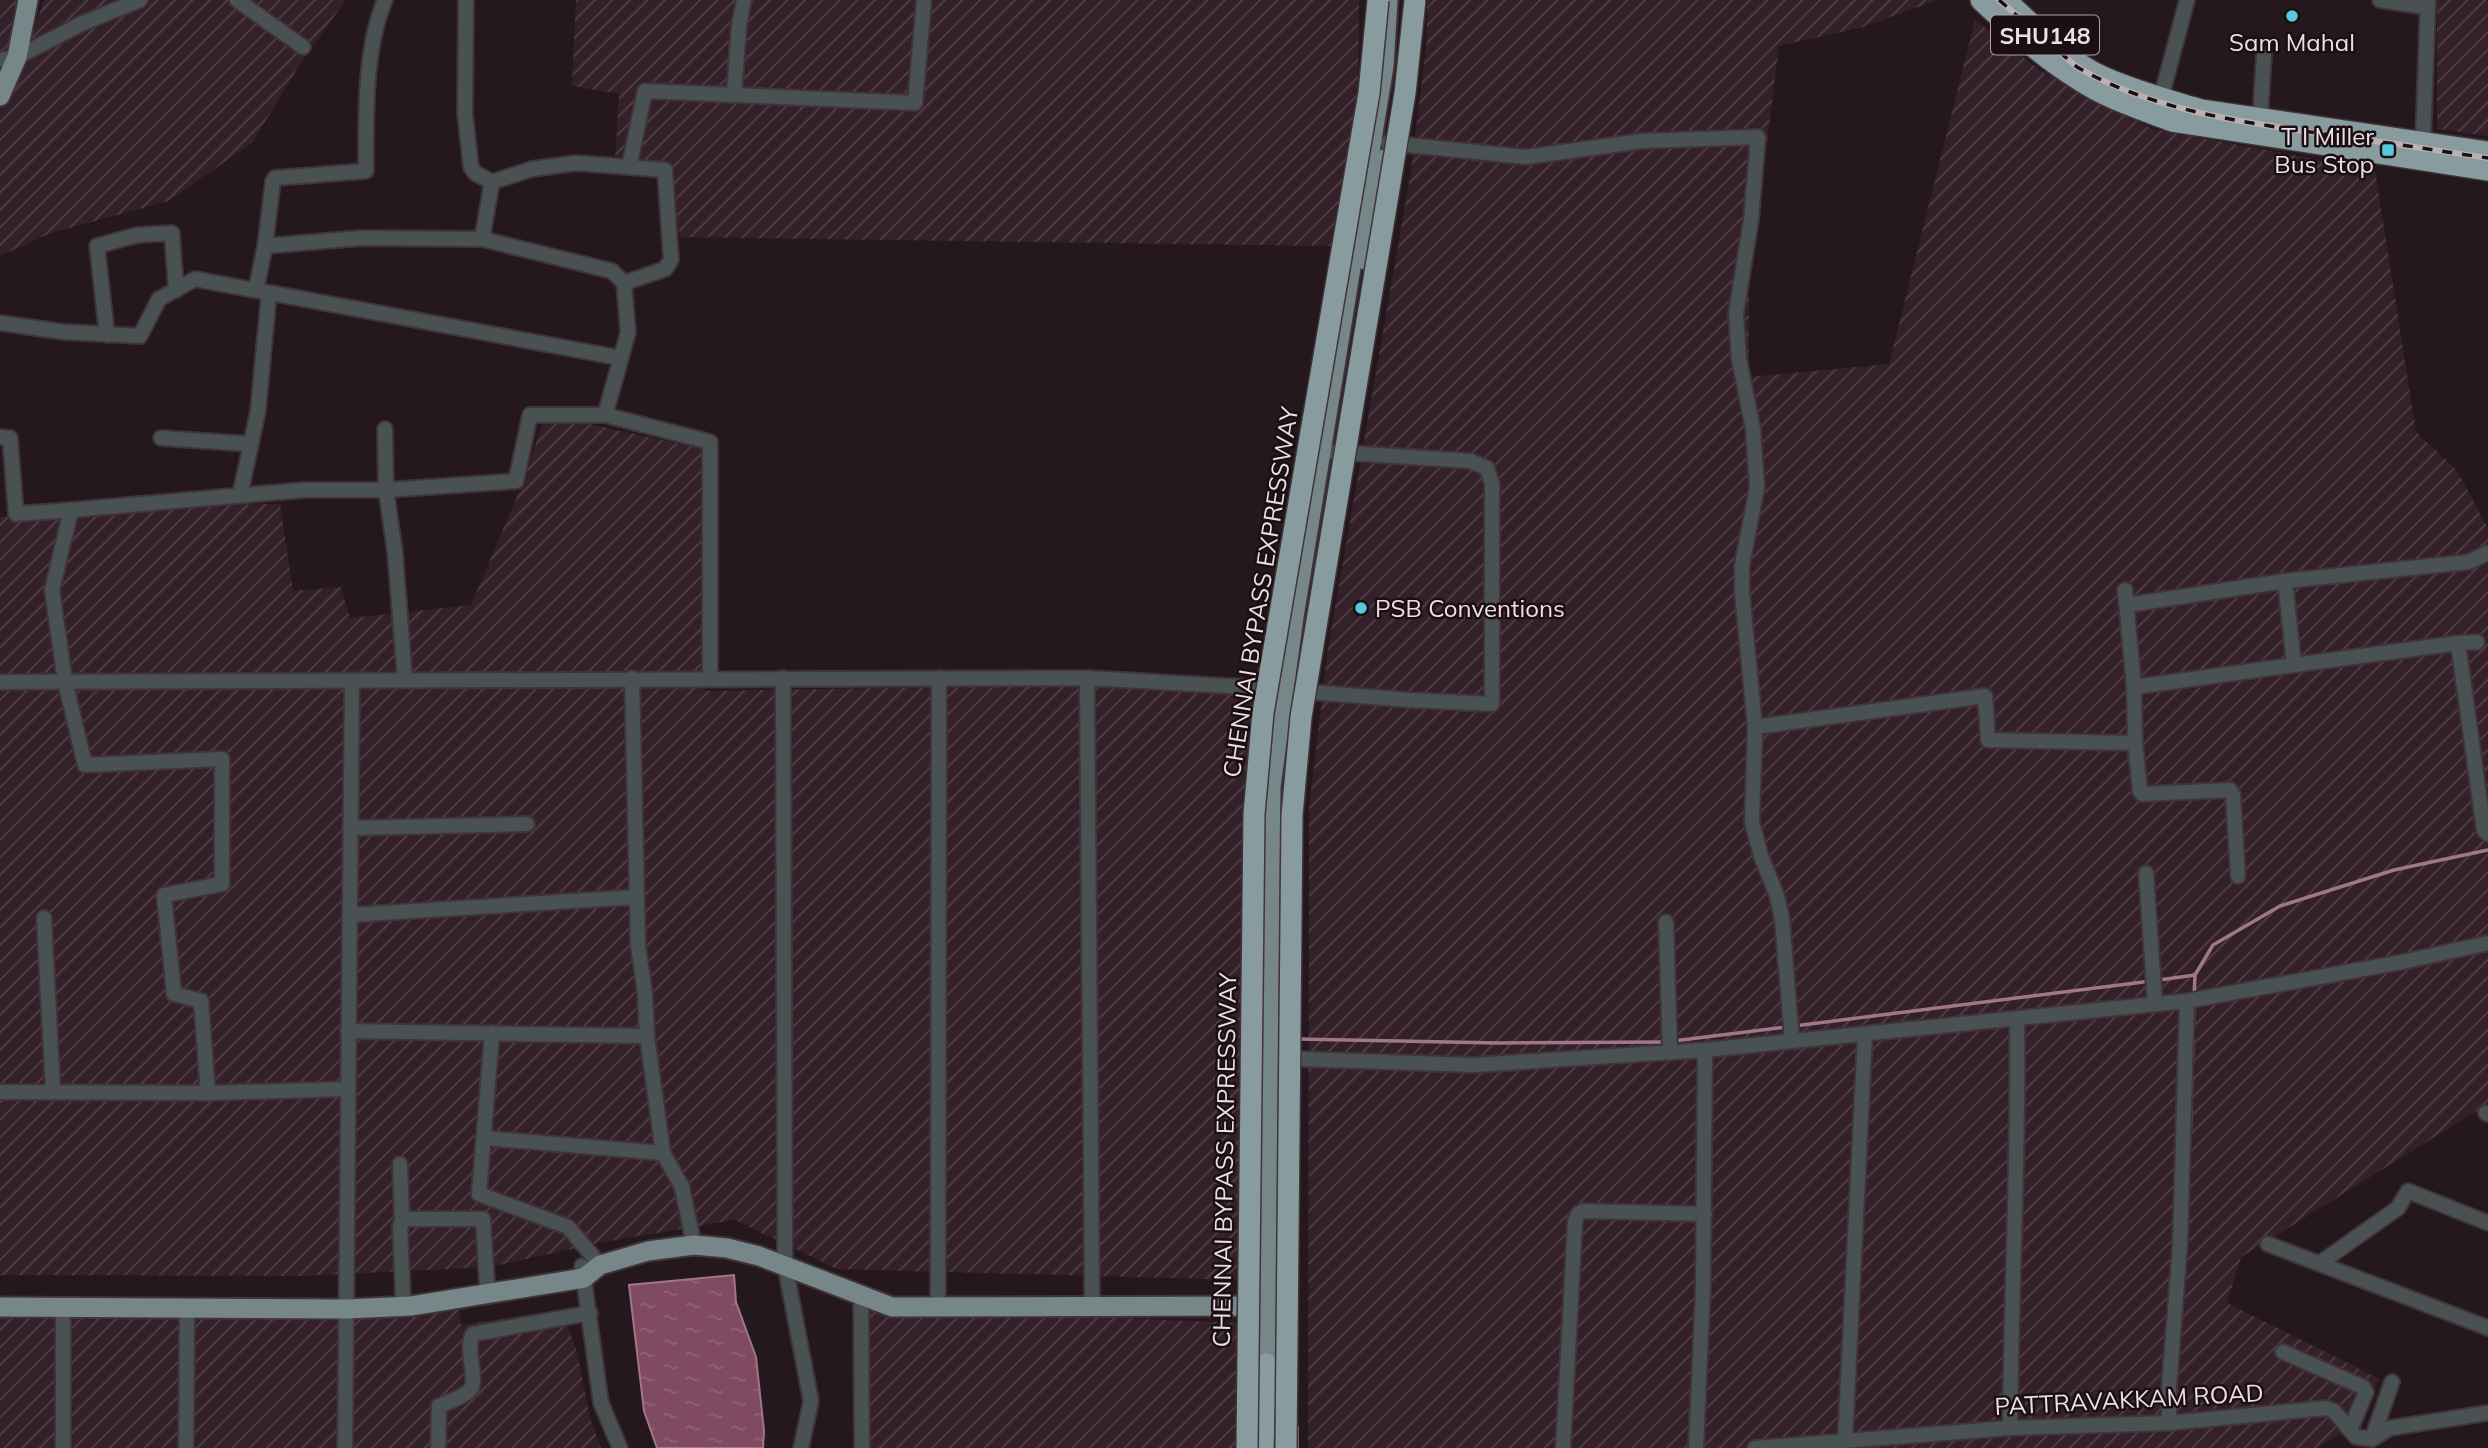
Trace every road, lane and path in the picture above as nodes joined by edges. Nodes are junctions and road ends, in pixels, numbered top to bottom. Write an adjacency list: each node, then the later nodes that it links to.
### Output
1 (28, 0): 19 (main road)
2 (140, 0): 19 (street)
3 (237, 0): 17 (street)
4 (385, 0): 31 (street)
5 (466, 0): 29 (street)
6 (744, 0): 20 (street)
7 (924, 0): 20 (street)
8 (1378, 0): 130 (highway, CHENNAI BYPASS EXPRESSWAY, bridge)
9 (1388, 0): 62 (main road)
10 (1406, 0): 25 (main road)
11 (1415, 0): 133 (highway, bridge)
12 (1980, 0): 28 (highway, SHU148)
13 (2005, 0): 22 (highway, SHU148)
14 (2187, 0): 22 (street)
15 (2380, 0): 16 (street)
16 (2428, 4): 24 (street)
17 (303, 47)
18 (2264, 55): 23 (street)
19 (9, 59): 21 (main road)
20 (734, 95): 27 (street)
21 (0, 96)
22 (2161, 98): 23 (highway, SHU148)
23 (2260, 119): 24 (highway, SHU148)
24 (2423, 142): 26 (highway, SHU148)
25 (1387, 143): 43 (main road); 63 (street)
26 (2488, 152)
27 (629, 167): 29 (street); 32 (street)
28 (2488, 170)
29 (492, 181): 30 (street)
30 (482, 239): 31 (street); 32 (street)
31 (265, 246): 34 (street)
32 (624, 283): 37 (street)
33 (176, 290): 34 (street); 36 (street); 36 (street)
34 (263, 291): 37 (street); 42 (street)
35 (0, 323): 36 (street)
36 (107, 335)
37 (621, 358): 38 (street)
38 (606, 415): 44 (street); 53 (street)
39 (385, 429): 44 (street)
40 (0, 438): 46 (street)
41 (161, 438): 42 (street)
42 (251, 444): 45 (street)
43 (1333, 452): 62 (main road); 62 (street)
44 (386, 490): 45 (street); 57 (street)
45 (240, 495): 46 (street)
46 (71, 510): 58 (street)
47 (2488, 554): 48 (street)
48 (2285, 581): 51 (street); 61 (street)
49 (2477, 642): 50 (street)
50 (2458, 643): 51 (street); 67 (street)
51 (2294, 664): 61 (street)
52 (632, 678): 53 (street); 57 (street); 70 (street)
53 (710, 678): 54 (street)
54 (783, 678): 55 (street); 99 (street)
55 (939, 678): 56 (street); 104 (street)
56 (1087, 678): 62 (street); 105 (street)
57 (405, 680): 59 (street)
58 (65, 681): 59 (street); 60 (street); 89 (street)
59 (352, 681): 66 (street)
60 (0, 682)
61 (2134, 687): 64 (street)
62 (1289, 690): 85 (main road)
63 (1755, 727): 64 (street); 79 (street)
64 (2135, 743): 69 (street)
65 (527, 824): 66 (street)
66 (350, 828): 71 (street)
67 (2488, 834)
68 (2146, 873): 76 (street)
69 (2238, 876)
70 (637, 897): 71 (street); 82 (street)
71 (349, 915): 78 (street)
72 (44, 918): 88 (street)
73 (1666, 922): 84 (street)
74 (2488, 943): 75 (street)
75 (2187, 1001): 76 (street); 118 (street)
76 (2155, 1003): 77 (street)
77 (2017, 1019): 81 (street); 119 (street)
78 (348, 1031): 80 (street); 86 (street)
79 (1791, 1031): 81 (street); 83 (street)
80 (492, 1033): 82 (street); 90 (street)
81 (1865, 1034): 122 (street)
82 (647, 1036): 91 (street)
83 (1705, 1050): 84 (street); 93 (street)
84 (1670, 1053): 85 (street)
85 (1287, 1059): 107 (main road)
86 (348, 1089): 89 (street); 108 (street)
87 (0, 1092): 88 (street)
88 (53, 1093): 89 (street)
89 (208, 1093)
90 (483, 1138): 91 (street); 100 (street)
91 (663, 1153): 97 (street)
92 (400, 1164): 94 (street)
93 (1705, 1214): 134 (street); 135 (street)
94 (402, 1220): 101 (street); 103 (street)
95 (2488, 1223): 98 (street)
96 (2267, 1244): 98 (street)
97 (694, 1245): 99 (main road); 100 (main road)
98 (2320, 1264): 113 (street)
99 (785, 1265): 106 (main road); 128 (street)
100 (590, 1269): 101 (main road); 108 (main road); 112 (street)
101 (486, 1285): 103 (main road)
102 (0, 1295): 108 (main road)
103 (403, 1296): 108 (main road)
104 (938, 1296): 105 (main road); 106 (main road)
105 (1092, 1297): 107 (main road)
106 (869, 1298): 107 (main road); 129 (street)
107 (1273, 1301): 115 (main road)
108 (345, 1304): 111 (main road); 125 (street)
109 (0, 1307): 110 (main road)
110 (63, 1307): 111 (main road); 123 (street)
111 (187, 1309): 124 (street)
112 (590, 1312): 126 (street); 127 (street)
113 (2488, 1328)
114 (2283, 1352): 120 (street)
115 (1273, 1365): 130 (main road); 131 (highway); 132 (highway); 133 (main road)
116 (2392, 1382): 121 (street)
117 (2488, 1413): 121 (street)
118 (2169, 1423): 119 (street, PATTRAVAKKAM ROAD); 120 (street, PATTRAVAKKAM ROAD)
119 (2010, 1428): 122 (street, PATTRAVAKKAM ROAD)
120 (2350, 1430): 121 (street, PATTRAVAKKAM ROAD)
121 (2372, 1439)
122 (1845, 1441): 136 (street, PATTRAVAKKAM ROAD)
123 (64, 1448)
124 (186, 1448)
125 (345, 1448)
126 (438, 1448)
127 (620, 1448)
128 (801, 1448)
129 (862, 1448)
130 (1245, 1448)
131 (1263, 1448)
132 (1278, 1448)
133 (1289, 1448)
134 (1563, 1448)
135 (1696, 1448)
136 (1755, 1448)

